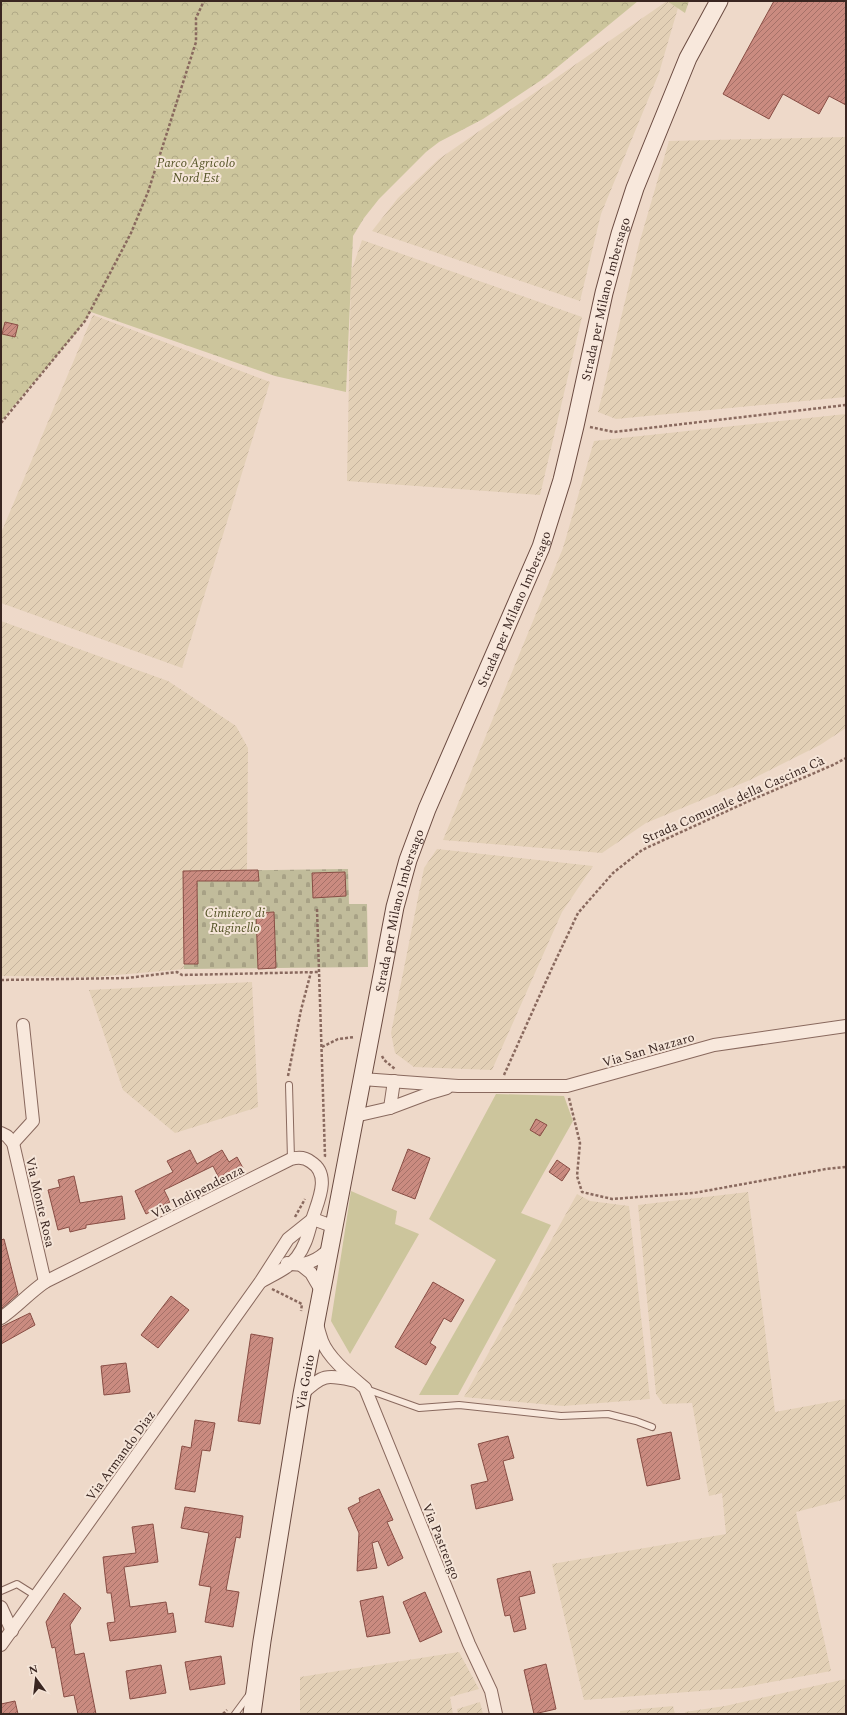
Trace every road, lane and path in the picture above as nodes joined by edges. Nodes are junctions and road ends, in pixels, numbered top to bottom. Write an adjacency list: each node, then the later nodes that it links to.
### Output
1 (204, 1): 4 (path)
2 (719, 1): 5 (street, Strada per Milano Imbersago)
3 (846, 405): 5 (path)
4 (1, 423)
5 (575, 426): 13 (street, Strada per Milano Imbersago)
6 (846, 758): 20 (path, Strada Comunale della Cascina Cà)
7 (318, 909): 9 (path)
8 (311, 972): 9 (path); 10 (path); 18 (path)
9 (319, 972): 14 (path)
10 (1, 980)
11 (23, 1026): 25 (street)
12 (846, 1026): 21 (street, Via San Nazzaro)
13 (369, 1038): 14 (path); 16 (street, Strada per Milano Imbersago)
14 (322, 1047): 27 (path)
15 (380, 1052): 17 (path)
16 (362, 1078): 17 (street, Via San Nazzaro); 23 (street, Via Goito)
17 (394, 1081): 19 (street, Via San Nazzaro); 22 (street)
18 (289, 1085): 26 (lane)
19 (458, 1086): 20 (street, Via San Nazzaro); 22 (street, Via San Nazzaro)
20 (498, 1086): 21 (street, Via San Nazzaro)
21 (566, 1086): 28 (path)
22 (390, 1108): 23 (street, Via San Nazzaro)
23 (355, 1116): 32 (street, Via Goito)
24 (1, 1133): 25 (street, Via Monte Rosa)
25 (13, 1143): 37 (street, Via Monte Rosa)
26 (291, 1159): 27 (street); 37 (street, Via Indipendenza)
27 (317, 1166): 31 (street)
28 (846, 1166)
29 (305, 1198): 30 (path)
30 (294, 1218)
31 (313, 1219): 32 (street); 34 (street, Via Armando Diaz); 35 (street)
32 (335, 1227): 33 (street, Via Goito)
33 (330, 1248): 35 (street); 38 (street, Via Goito)
34 (278, 1254): 35 (street); 36 (street, Via Armando Diaz)
35 (296, 1264): 36 (street, Via Armando Diaz); 38 (street)
36 (261, 1281): 45 (street, Via Armando Diaz)
37 (46, 1282): 39 (street, Via Indipendenza)
38 (322, 1292): 40 (street, Via Goito)
39 (1, 1318)
40 (316, 1321): 41 (street, Via Pastrengo); 42 (street, Via Goito)
41 (361, 1385): 42 (street); 43 (lane); 52 (street, Via Pastrengo)
42 (302, 1394): 49 (street, Via Goito)
43 (652, 1426)
44 (1, 1591): 45 (lane)
45 (36, 1596): 47 (street, Via Armando Diaz)
46 (1, 1607): 47 (street)
47 (12, 1630): 48 (street, Via Armando Diaz)
48 (1, 1646)
49 (255, 1687): 50 (lane, Via Goito); 51 (street, Via Goito)
50 (235, 1714)
51 (252, 1714)
52 (496, 1714)

